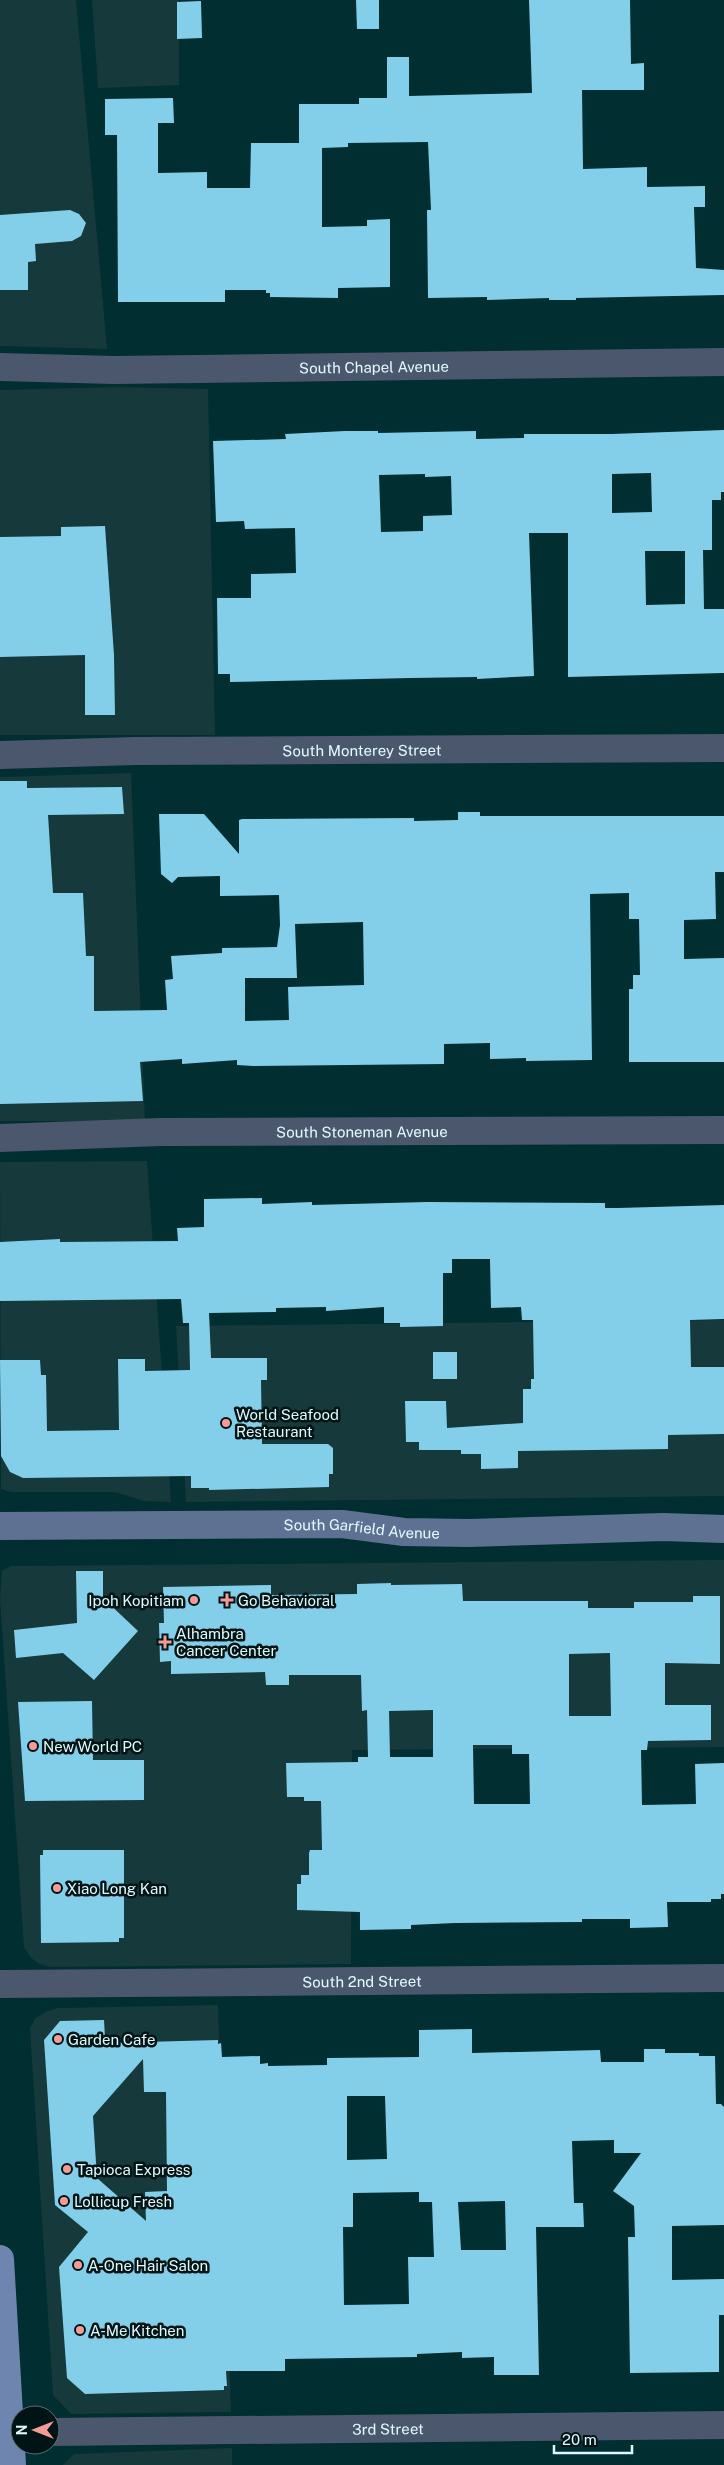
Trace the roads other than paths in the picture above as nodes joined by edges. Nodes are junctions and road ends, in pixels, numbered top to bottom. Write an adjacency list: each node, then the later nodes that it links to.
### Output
1 (724, 362): 2 (street, South Chapel Avenue)
2 (12, 367)
3 (724, 748): 4 (street, South Monterey Street)
4 (0, 754)
5 (724, 1130): 6 (street, South Stoneman Avenue)
6 (0, 1138)
7 (0, 1526): 8 (main road, South Garfield Avenue)
8 (724, 1529)
9 (724, 1978): 10 (street, South 2nd Street)
10 (0, 1984)
11 (0, 2259): 13 (main road)
12 (724, 2425): 14 (street, 3rd Street)
13 (10, 2432)
14 (60, 2432)

